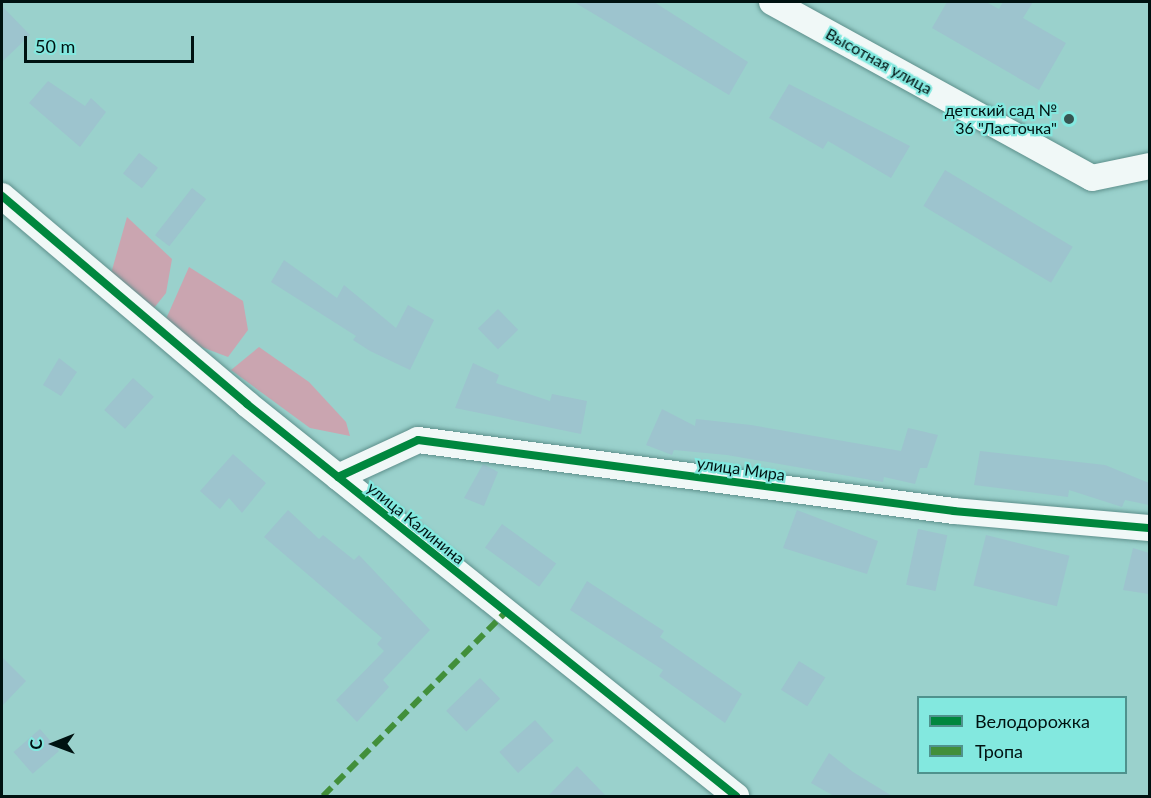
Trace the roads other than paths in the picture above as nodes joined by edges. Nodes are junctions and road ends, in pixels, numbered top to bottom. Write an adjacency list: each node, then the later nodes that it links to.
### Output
1 (772, 2): 2 (street, Высотная улица)
2 (1149, 166)
3 (2, 196): 4 (street, улица Калинина)
4 (338, 477): 5 (street, улица Мира); 6 (street, улица Калинина)
5 (1149, 528)
6 (736, 796)

